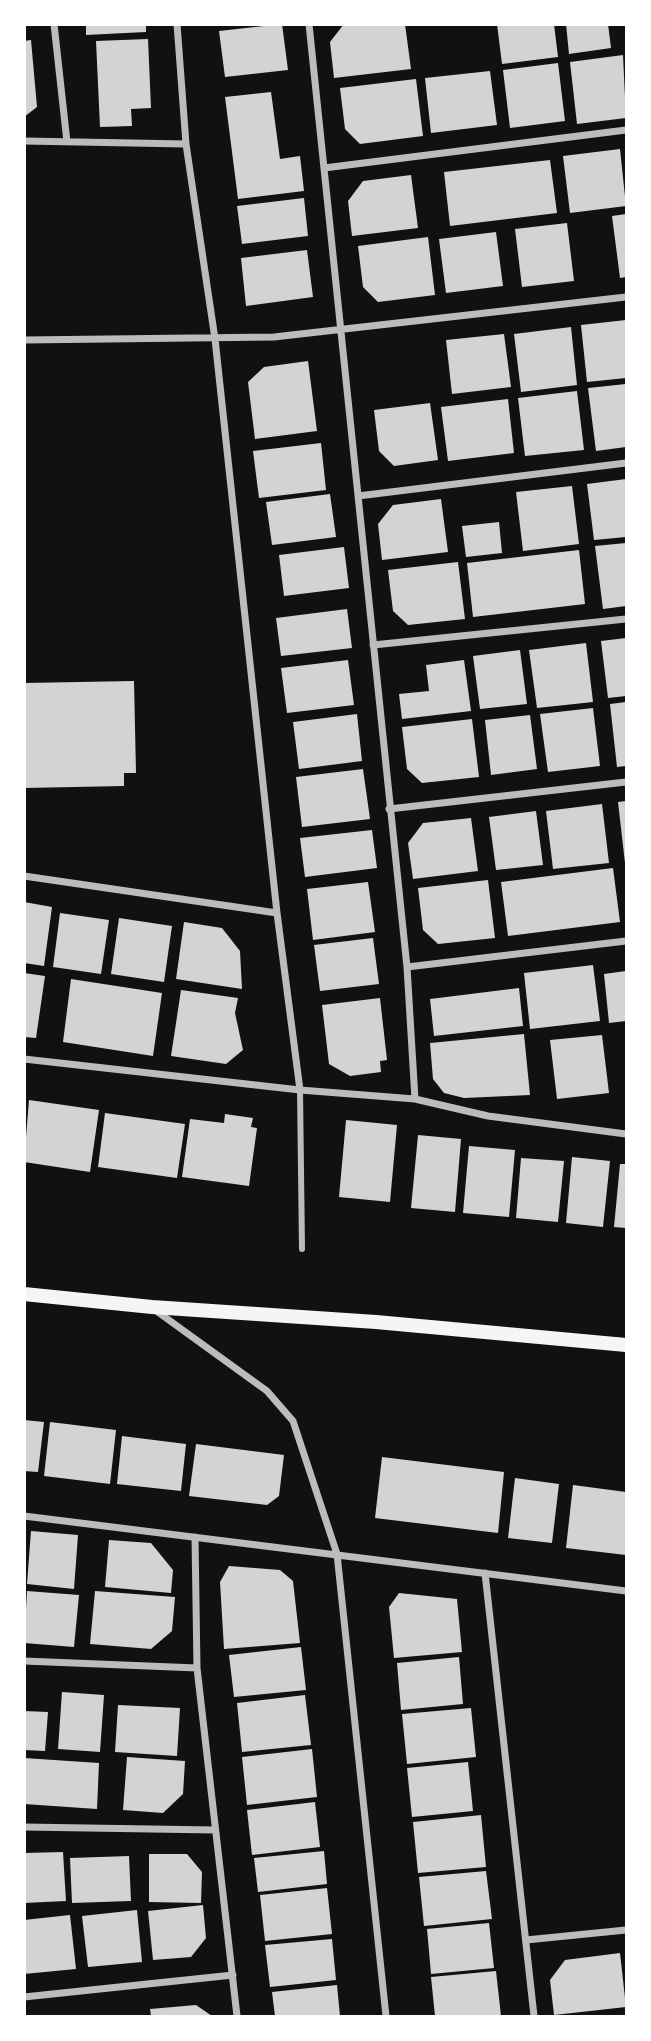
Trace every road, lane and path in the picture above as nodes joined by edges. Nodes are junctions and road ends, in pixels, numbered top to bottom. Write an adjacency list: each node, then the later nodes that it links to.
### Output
1 (54, 24): 6 (street)
2 (177, 24): 7 (street)
3 (309, 24): 8 (street)
4 (626, 131): 8 (street)
5 (24, 141): 6 (street)
6 (67, 142): 7 (street)
7 (186, 144): 12 (street)
8 (324, 168): 10 (street)
9 (626, 297): 10 (street)
10 (342, 330): 12 (street); 14 (street)
11 (24, 340): 12 (street)
12 (215, 340): 20 (street)
13 (626, 463): 14 (street)
14 (358, 496): 16 (street)
15 (626, 619): 16 (street)
16 (373, 645): 18 (street)
17 (626, 782): 18 (street)
18 (389, 809): 22 (street)
19 (24, 876): 20 (street)
20 (277, 913): 24 (street)
21 (626, 942): 22 (street)
22 (407, 967): 25 (street)
23 (24, 1059): 24 (street)
24 (300, 1090): 25 (street); 27 (street)
25 (415, 1099): 26 (street)
26 (626, 1134)
27 (302, 1249)
28 (24, 1294): 29 (main road)
29 (152, 1307): 30 (main road); 33 (street)
30 (626, 1346)
31 (24, 1516): 32 (street)
32 (195, 1537): 33 (street); 37 (street)
33 (337, 1554): 34 (street); 45 (street)
34 (485, 1573): 35 (street); 41 (street)
35 (626, 1591)
36 (24, 1661): 37 (street)
37 (197, 1668): 39 (street)
38 (24, 1827): 39 (street)
39 (215, 1830): 42 (street)
40 (626, 1930): 41 (street)
41 (526, 1940): 46 (street)
42 (233, 1975): 43 (street); 44 (street)
43 (24, 1997)
44 (237, 2017)
45 (386, 2017)
46 (534, 2017)

